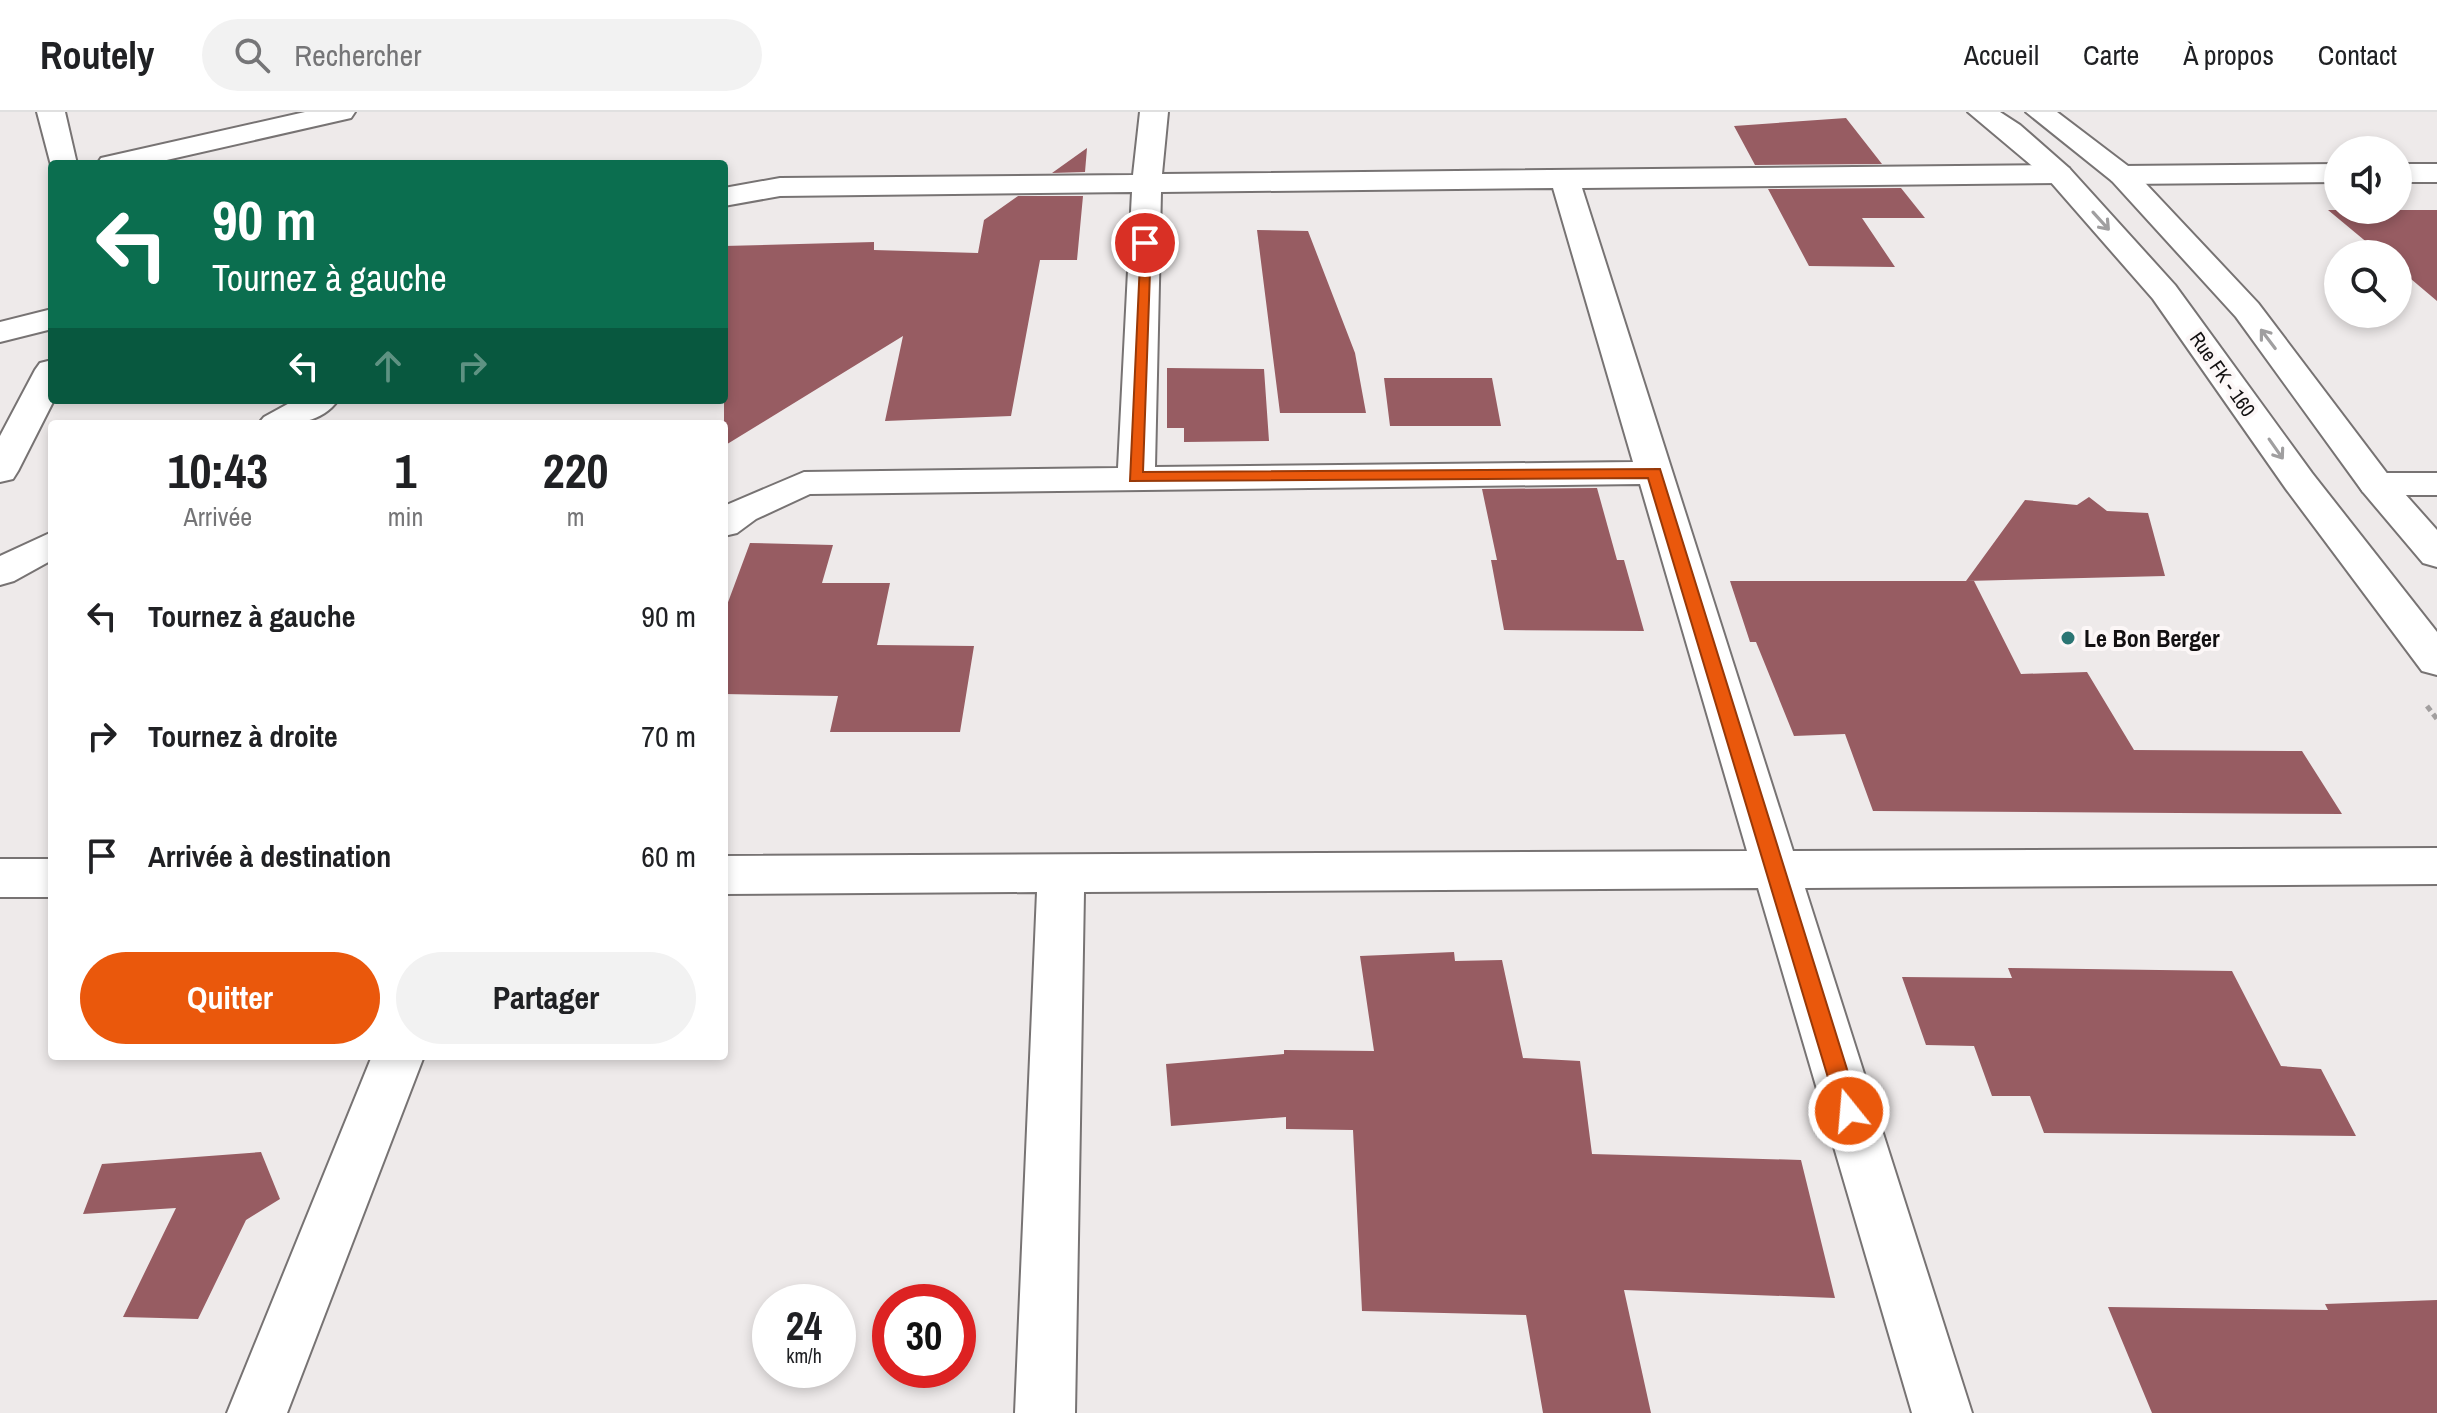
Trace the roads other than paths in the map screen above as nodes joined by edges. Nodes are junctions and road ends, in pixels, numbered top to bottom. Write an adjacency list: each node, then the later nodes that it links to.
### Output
1 (51, 112): 7 (street)
2 (341, 112): 8 (street)
3 (1154, 112): 15 (street)
4 (1982, 112): 6 (street, Rue FK - 160)
5 (2050, 119): 6 (street); 13 (street)
6 (2010, 131): 12 (street, Rue FK - 160)
7 (62, 160)
8 (129, 160)
9 (2324, 173): 13 (street)
10 (2412, 173): 11 (street)
11 (2437, 173)
12 (2059, 174): 14 (street); 31 (street, Rue FK - 160, one-way to 31)
13 (2122, 175): 25 (street, one-way to 13)
14 (1564, 177): 15 (street); 23 (street)
15 (1147, 184): 16 (street); 24 (street)
16 (728, 196)
17 (48, 320): 18 (street)
18 (0, 332)
19 (48, 378): 22 (street)
20 (314, 404): 21 (street)
21 (284, 420)
22 (0, 471)
23 (1655, 473): 24 (street); 33 (street)
24 (1136, 477): 27 (street)
25 (2376, 484): 26 (street); 29 (street)
26 (2437, 484)
27 (728, 522)
28 (48, 546): 30 (street)
29 (2437, 554)
30 (0, 572)
31 (2437, 661)
32 (2437, 866): 33 (street)
33 (1775, 870): 34 (street); 41 (street)
34 (1061, 873): 35 (street); 40 (street)
35 (728, 875)
36 (0, 878): 37 (street)
37 (48, 878)
38 (396, 1060): 39 (street)
39 (257, 1413)
40 (1045, 1413)
41 (1942, 1413)

